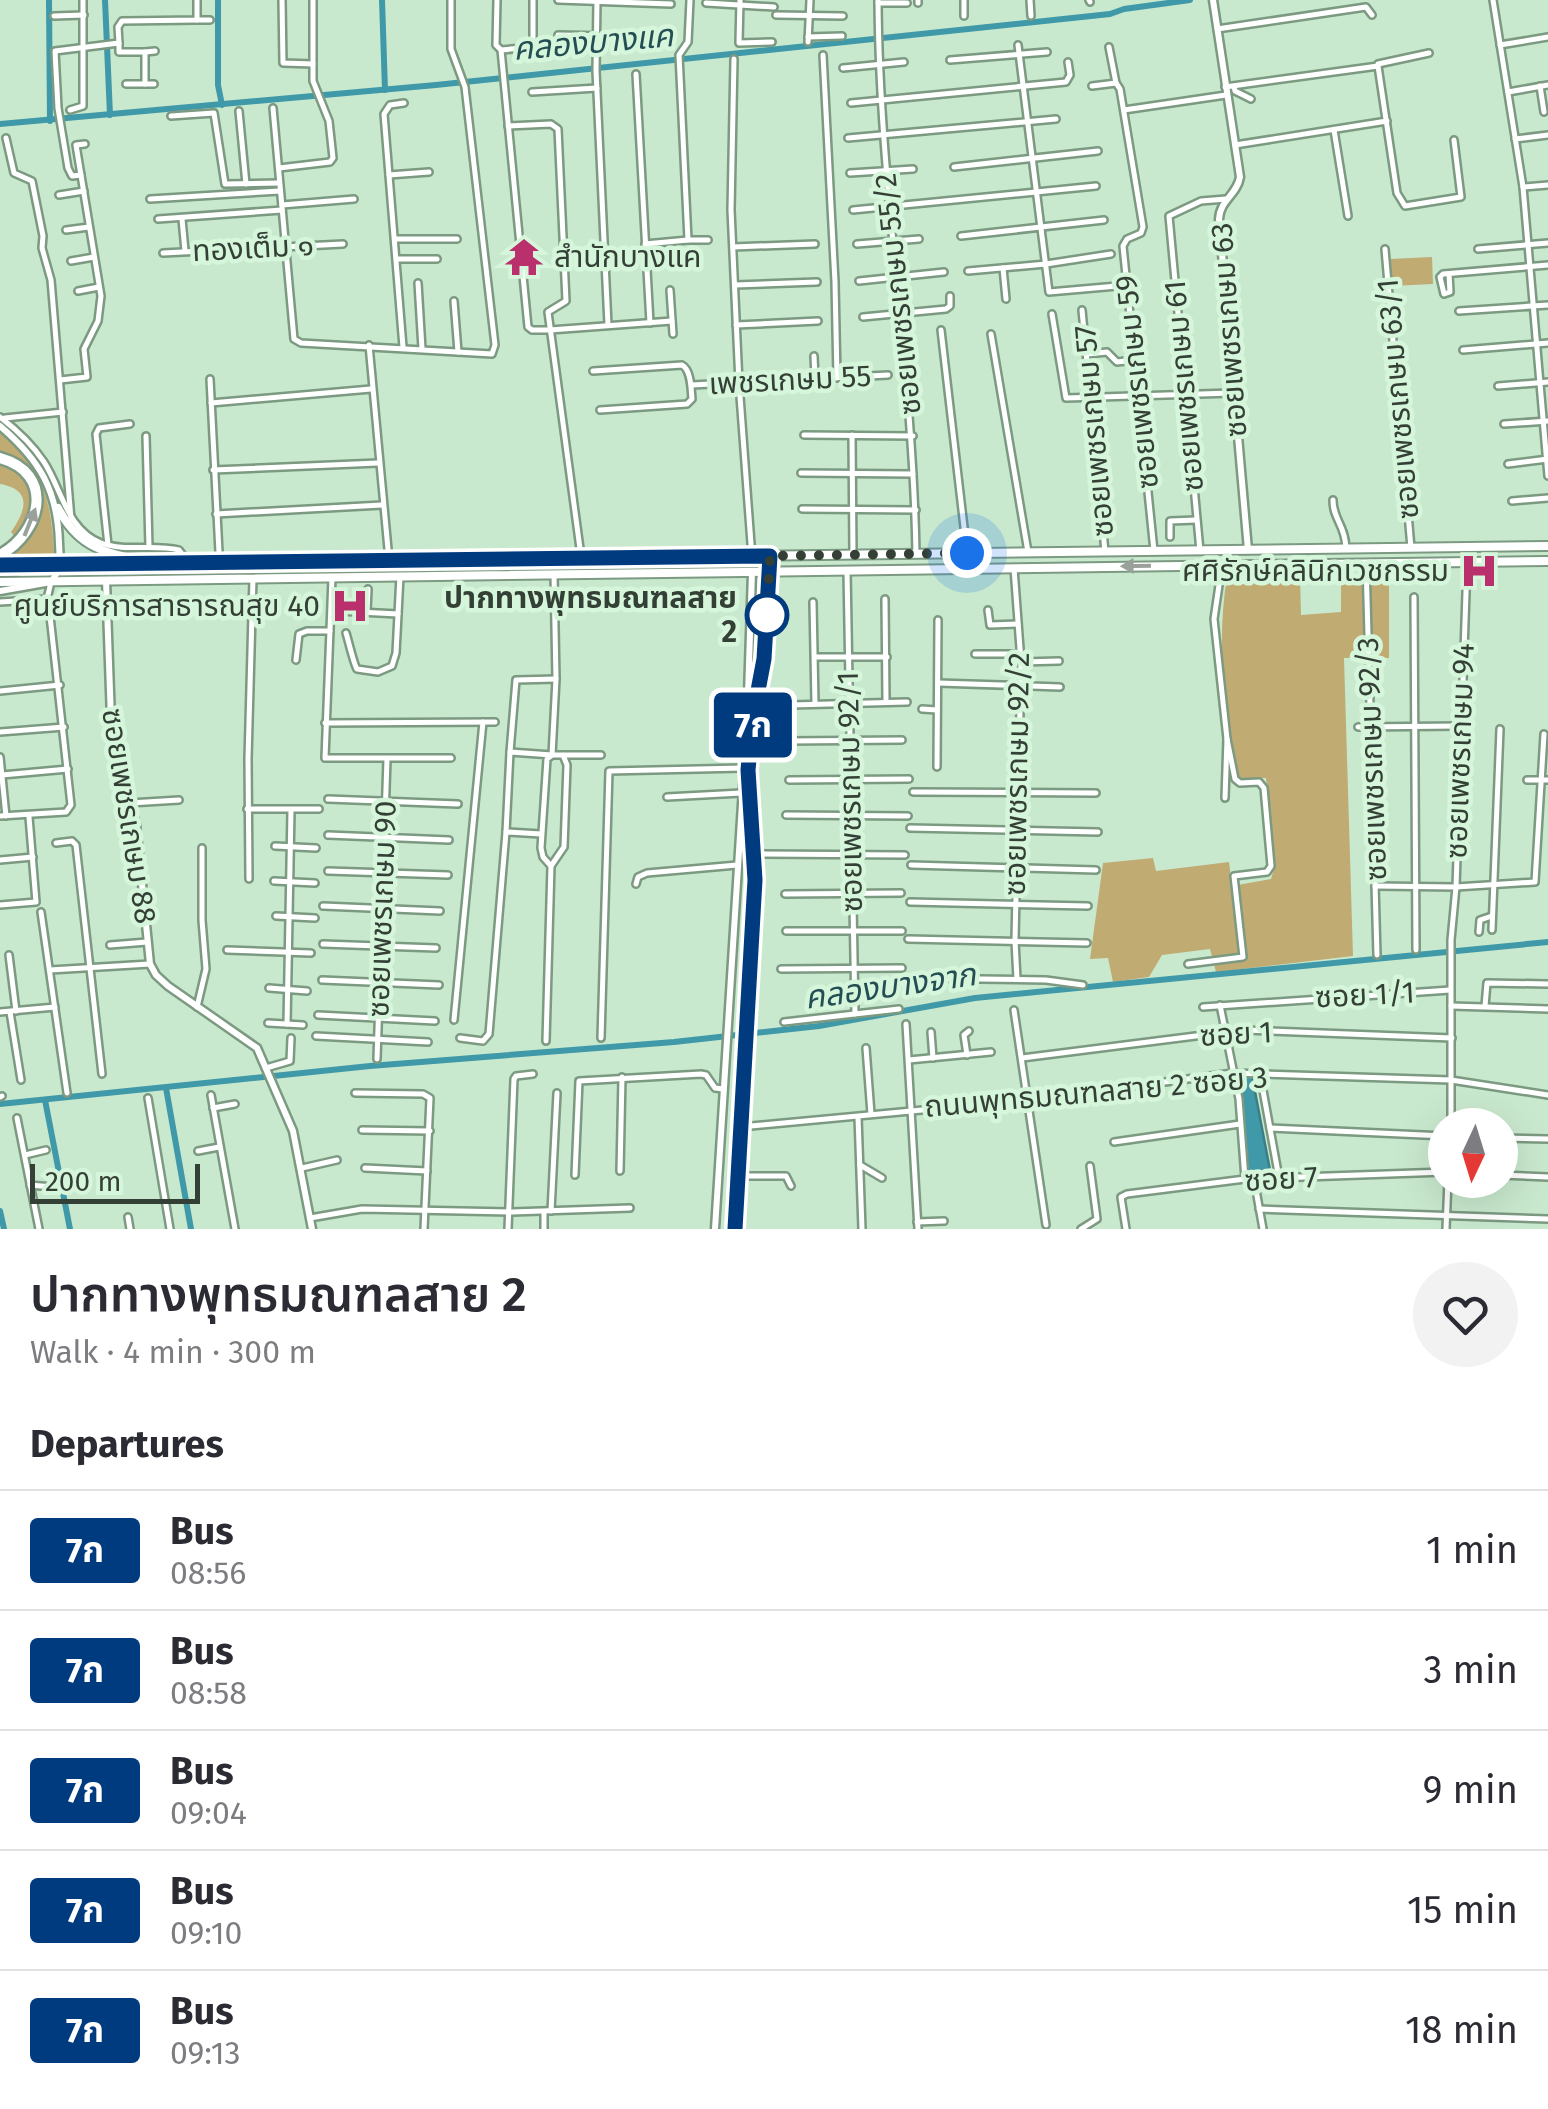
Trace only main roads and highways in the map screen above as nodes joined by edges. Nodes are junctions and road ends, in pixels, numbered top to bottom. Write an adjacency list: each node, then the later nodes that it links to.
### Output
1 (1213, 2): 7 (main road, ซอยเพชรเกษม 63)
2 (0, 420): 4 (main road)
3 (0, 458): 9 (highway, one-way to 3)
4 (58, 508): 13 (main road); 15 (main road)
5 (1548, 546): 6 (main road)
6 (1474, 548): 7 (main road); 14 (main road)
7 (1248, 550): 8 (main road)
8 (931, 554): 10 (main road); 18 (main road)
9 (0, 555)
10 (770, 556): 11 (main road); 20 (main road)
11 (752, 557): 13 (main road); 19 (main road)
12 (1548, 561): 14 (main road)
13 (167, 563): 16 (main road)
14 (1470, 563): 18 (main road, one-way to 18)
15 (60, 564): 16 (main road); 17 (main road); 24 (main road)
16 (78, 564): 22 (main road)
17 (0, 565)
18 (932, 569): 20 (main road)
19 (752, 572): 20 (main road); 21 (main road); 27 (main road)
20 (769, 572): 26 (main road)
21 (106, 580): 22 (main road); 28 (main road, ซอยเพชรเกษม 88)
22 (86, 581): 24 (main road)
23 (0, 582): 24 (main road)
24 (51, 582): 25 (main road)
25 (0, 591)
26 (754, 858): 27 (main road); 30 (main road)
27 (737, 863): 29 (main road)
28 (312, 1229)
29 (715, 1229)
30 (734, 1229)

